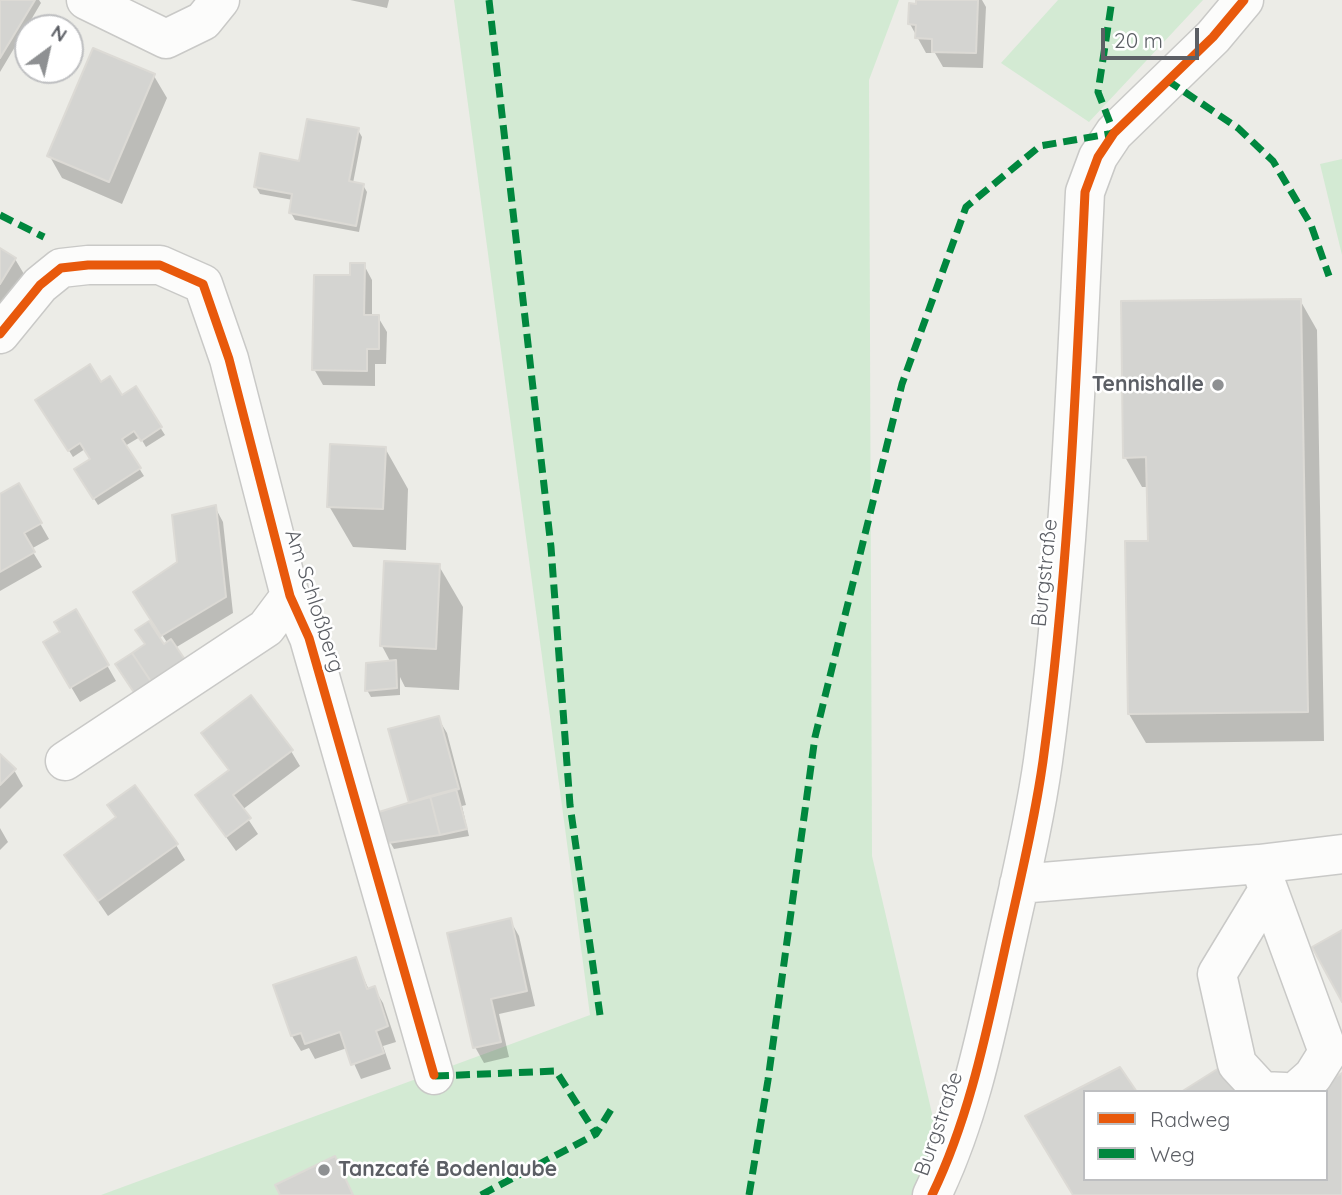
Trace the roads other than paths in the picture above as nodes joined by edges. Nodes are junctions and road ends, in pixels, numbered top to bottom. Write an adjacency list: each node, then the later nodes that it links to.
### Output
1 (86, 0): 2 (street)
2 (220, 0)
3 (1244, 0): 9 (street, Burgstraße)
4 (0, 334): 5 (street, Am Schloßberg)
5 (290, 596): 6 (street, Am Schloßberg); 10 (street, Am Schloßberg)
6 (65, 761)
7 (1342, 853): 8 (street)
8 (1263, 877): 9 (street); 11 (street); 12 (street)
9 (1019, 884): 13 (street, Burgstraße)
10 (434, 1075)
11 (1261, 1090)
12 (1297, 1090)
13 (932, 1195)

